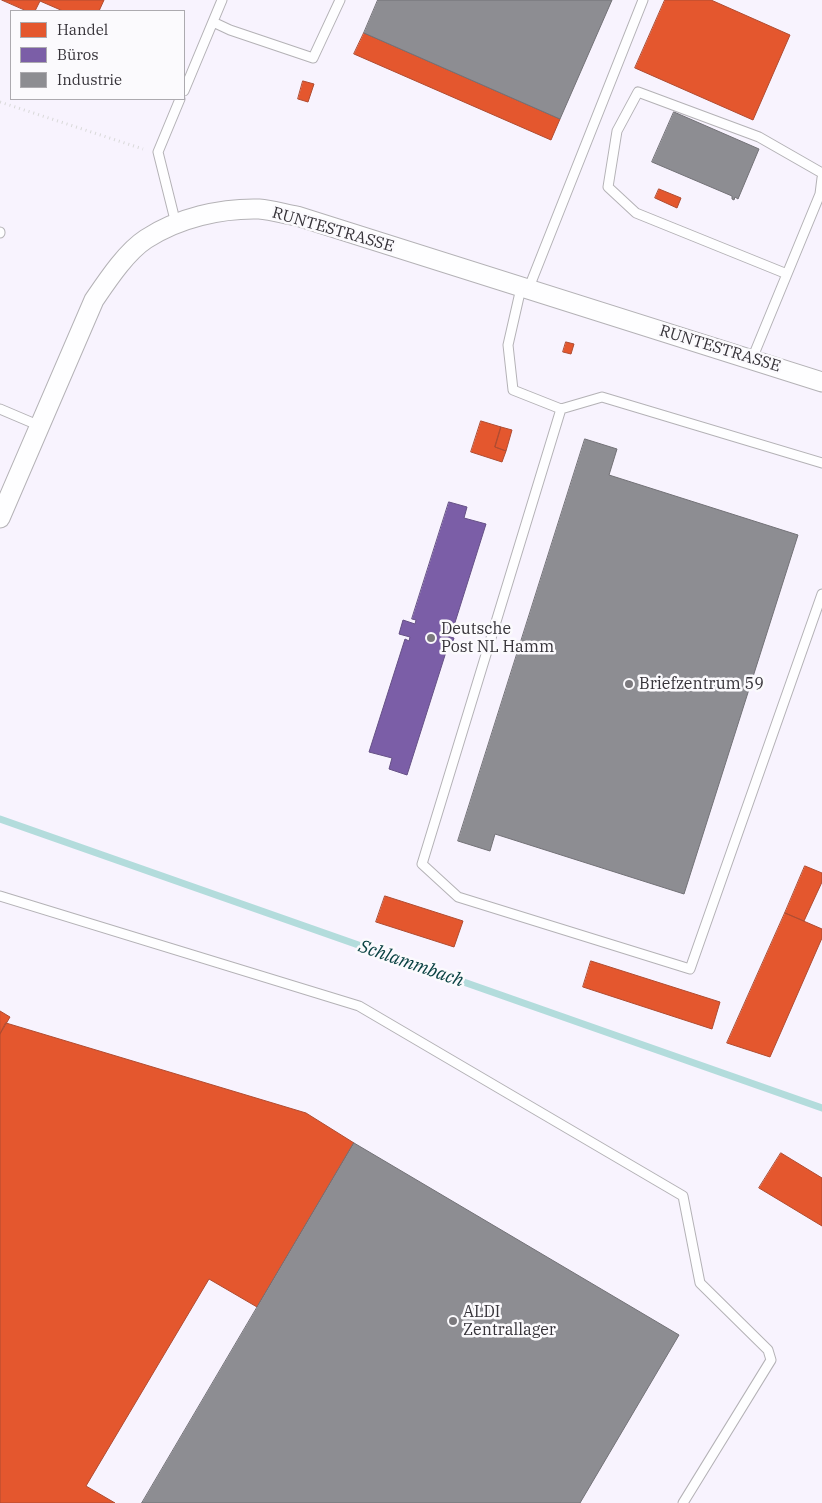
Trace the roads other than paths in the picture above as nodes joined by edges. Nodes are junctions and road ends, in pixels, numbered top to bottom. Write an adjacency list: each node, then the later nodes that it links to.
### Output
1 (222, 0): 4 (lane)
2 (340, 0): 4 (lane)
3 (643, 0): 11 (lane)
4 (212, 22): 5 (lane)
5 (185, 89)
6 (180, 100): 9 (lane)
7 (822, 173): 10 (lane)
8 (822, 178): 10 (lane)
9 (176, 224): 11 (street, RUNTESTRASSE); 16 (street, RUNTESTRASSE)
10 (787, 274): 12 (lane)
11 (524, 289): 12 (street, RUNTESTRASSE); 15 (lane)
12 (752, 359): 13 (street, RUNTESTRASSE)
13 (822, 382)
14 (0, 409): 16 (lane)
15 (561, 409): 17 (lane); 19 (lane)
16 (40, 426): 18 (street, RUNTESTRASSE)
17 (822, 462)
18 (0, 518)
19 (822, 594)
20 (0, 896): 21 (lane)
21 (683, 1503)

